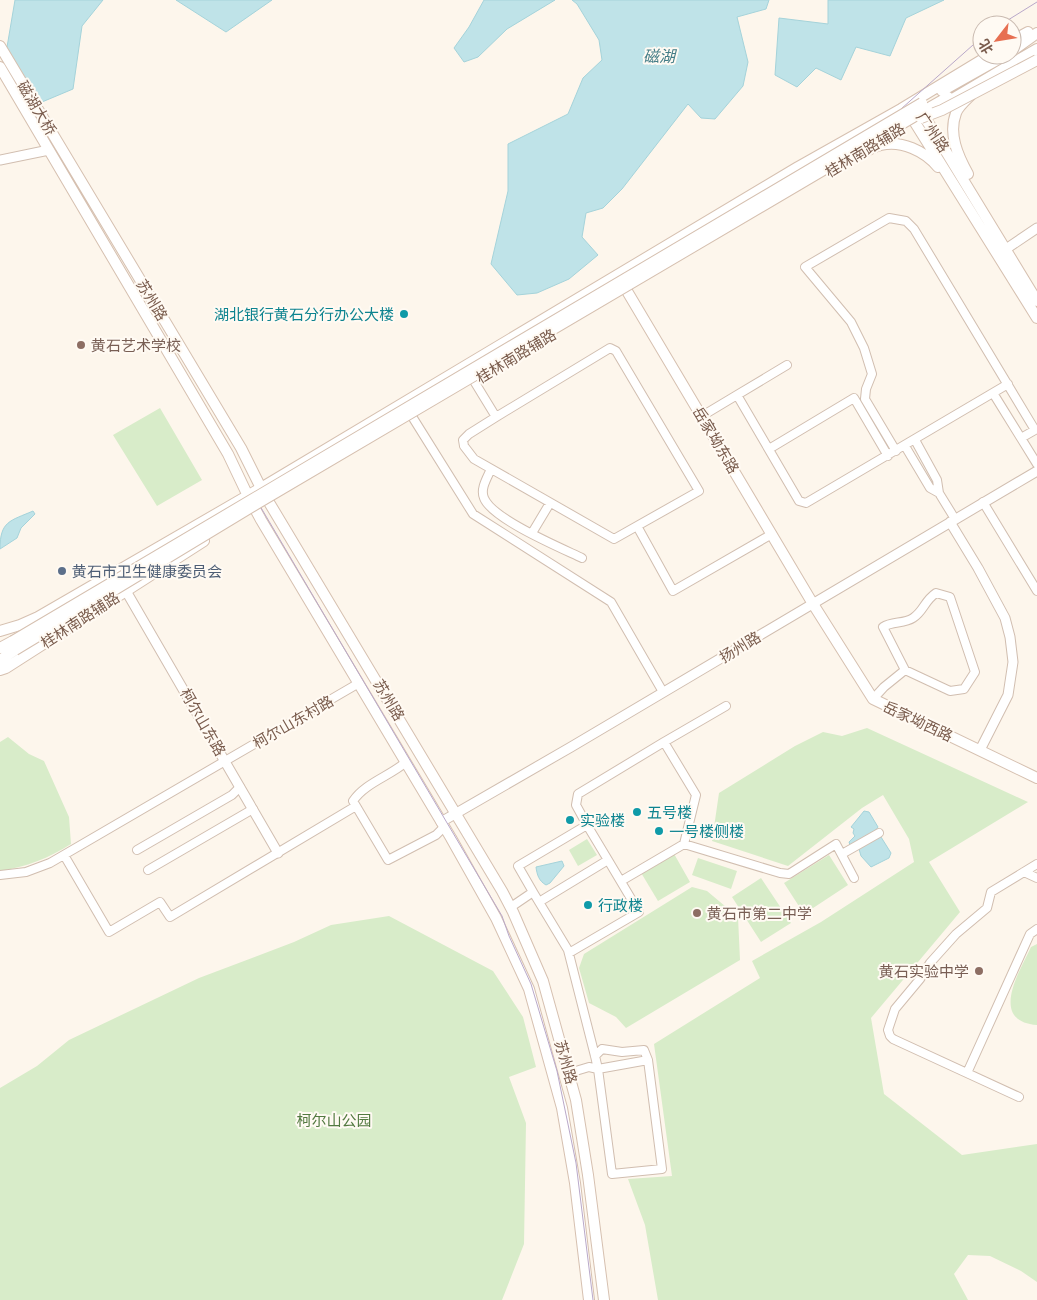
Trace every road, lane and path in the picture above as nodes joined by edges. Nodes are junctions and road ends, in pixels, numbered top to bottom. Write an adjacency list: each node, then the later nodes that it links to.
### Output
1 (1037, 26): 3 (main road)
2 (1037, 32): 5 (main road)
3 (1022, 35)
4 (1037, 38): 8 (main road)
5 (1022, 43)
6 (1037, 44): 18 (main road, bridge)
7 (0, 46): 19 (main road, 磁湖大桥)
8 (1022, 46)
9 (1037, 49): 14 (main road, 桂林南路辅路)
10 (1037, 60): 18 (main road, bridge)
11 (973, 65): 15 (main road, 桂林南路辅路)
12 (989, 65): 65 (main road, bridge)
13 (0, 67): 20 (main road, 磁湖大桥)
14 (1000, 71): 16 (main road, 桂林南路辅路); 25 (main road)
15 (912, 102): 16 (main road, 广州路); 17 (main road, 广州路); 26 (main road, 桂林南路辅路)
16 (924, 116): 17 (main road, 桂林南路辅路); 25 (main road, 广州路)
17 (914, 122): 21 (main road, 桂林南路辅路); 23 (main road, 广州路)
18 (897, 127): 65 (main road, bridge)
19 (59, 145): 49 (main road, 苏州路)
20 (49, 150): 22 (street); 51 (main road, 苏州路)
21 (859, 154): 23 (main road); 27 (main road, 桂林南路辅路)
22 (0, 160)
23 (957, 192): 29 (main road, 广州路)
24 (1037, 228): 25 (street)
25 (1004, 246): 28 (main road, 广州路)
26 (618, 276): 27 (main road, 岳家坳东路); 49 (main road, 桂林南路辅路)
27 (626, 289): 31 (main road, 桂林南路辅路); 37 (main road, 岳家坳东路)
28 (1037, 301)
29 (1037, 318)
30 (786, 364): 35 (street)
31 (474, 381): 38 (street); 39 (main road, 桂林南路辅路)
32 (1008, 384): 33 (street); 34 (street); 40 (street)
33 (866, 389): 36 (street); 44 (street)
34 (993, 393): 40 (street); 41 (street)
35 (737, 395): 37 (street); 43 (street)
36 (854, 398): 43 (street); 45 (street)
37 (702, 416): 59 (main road, 岳家坳东路)
38 (496, 417): 47 (street); 57 (street)
39 (413, 418): 52 (main road, 桂林南路辅路); 71 (street)
40 (1021, 438): 46 (street)
41 (915, 440): 42 (street); 50 (street)
42 (905, 446): 44 (street); 50 (street)
43 (769, 450): 45 (street)
44 (896, 451): 45 (street)
45 (888, 456)
46 (1037, 464)
47 (491, 469): 54 (street); 58 (street)
48 (1037, 471): 53 (street, 扬州路)
49 (261, 488): 51 (main road, 桂林南路辅路); 52 (main road, 苏州路)
50 (939, 492): 56 (street)
51 (248, 496): 55 (main road, 苏州路); 64 (main road, 桂林南路辅路)
52 (269, 501): 55 (main road, 桂林南路辅路); 82 (main road, 苏州路)
53 (984, 502): 56 (street, 扬州路); 62 (street)
54 (550, 503): 57 (street); 58 (street)
55 (255, 509): 61 (main road, 桂林南路辅路); 70 (main road, 苏州路)
56 (953, 520): 63 (street, 扬州路); 75 (street)
57 (637, 526): 59 (street)
58 (532, 533): 60 (street)
59 (772, 534): 63 (main road, 岳家坳东路)
60 (582, 558)
61 (126, 591): 68 (main road, 桂林南路辅路); 76 (street, 柯尔山东路)
62 (1037, 591)
63 (813, 604): 71 (street, 扬州路); 72 (main road, 岳家坳西路)
64 (0, 631)
65 (14, 645): 66 (main road); 67 (main road)
66 (0, 648)
67 (0, 660)
68 (0, 670)
69 (905, 670): 69 (street); 72 (street)
70 (359, 683): 76 (street, 柯尔山东村路); 77 (main road, 苏州路)
71 (664, 692): 82 (street, 扬州路)
72 (873, 700): 75 (main road, 岳家坳西路)
73 (726, 706): 74 (street)
74 (664, 742): 84 (street); 86 (street)
75 (980, 750): 78 (main road, 岳家坳西路)
76 (226, 761): 79 (street, 柯尔山东路); 90 (street, 柯尔山东村路)
77 (406, 762): 80 (street); 83 (main road, 苏州路)
78 (1037, 778)
79 (240, 786): 81 (street, 柯尔山东路); 87 (street)
80 (356, 806): 83 (street); 88 (street)
81 (253, 809): 88 (street, 柯尔山东路); 93 (street)
82 (455, 814): 83 (street, 扬州路); 101 (main road, 苏州路)
83 (443, 824): 110 (main road, 苏州路)
84 (586, 825): 91 (street); 99 (street)
85 (876, 835): 89 (street)
86 (684, 844): 89 (street); 98 (street)
87 (138, 850)
88 (278, 852): 90 (street)
89 (842, 854): 96 (street)
90 (64, 855): 95 (street, 柯尔山东村路)
91 (608, 860): 98 (street); 100 (street)
92 (1037, 864): 94 (street)
93 (148, 870)
94 (1024, 872): 97 (street); 108 (street)
95 (0, 875)
96 (854, 878)
97 (1037, 878)
98 (621, 881): 103 (street)
99 (533, 892): 100 (street); 101 (street)
100 (539, 902): 103 (street)
101 (510, 907): 107 (main road, 苏州路)
102 (1037, 929): 108 (street)
103 (569, 953): 104 (street)
104 (595, 1056): 105 (street); 106 (street)
105 (648, 1060): 106 (street); 106 (street)
106 (598, 1069): 107 (street)
107 (569, 1073): 111 (main road, 苏州路)
108 (967, 1073): 109 (street)
109 (1019, 1097)
110 (589, 1300)
111 (604, 1300)

